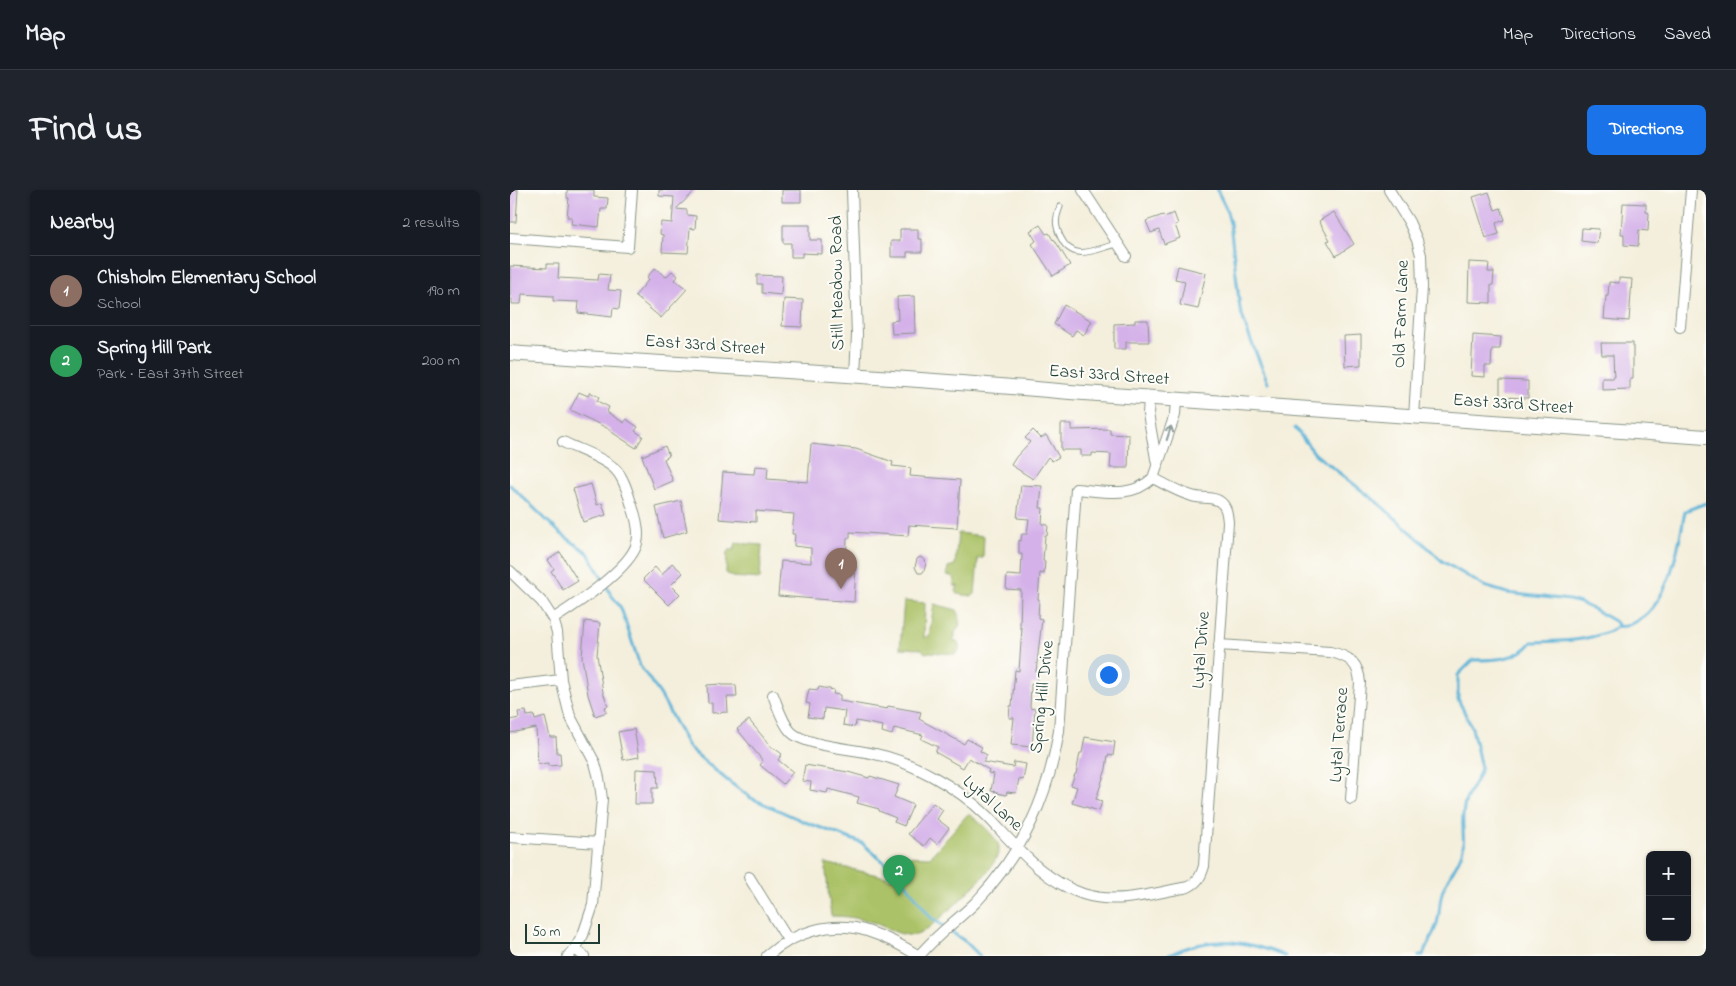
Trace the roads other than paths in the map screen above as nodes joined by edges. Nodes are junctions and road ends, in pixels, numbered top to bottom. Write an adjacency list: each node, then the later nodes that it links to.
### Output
1 (632, 190): 7 (street)
2 (852, 190): 12 (street, Still Meadow Road)
3 (1084, 190): 8 (street)
4 (1389, 190): 15 (street, Old Farm Lane)
5 (1691, 190): 10 (street)
6 (1060, 207): 8 (lane)
7 (510, 238)
8 (1119, 244): 9 (street)
9 (1126, 256)
10 (1680, 327)
11 (510, 353): 12 (street, East 33rd Street)
12 (855, 375): 13 (street, East 33rd Street)
13 (1149, 398): 14 (street, East 33rd Street); 18 (street)
14 (1176, 400): 15 (street, East 33rd Street); 18 (street, one-way to 14)
15 (1414, 417): 16 (street, East 33rd Street)
16 (1706, 438)
17 (563, 442): 21 (street)
18 (1158, 465): 19 (street)
19 (1153, 478): 22 (street, Lytal Drive); 29 (street, Spring Hill Drive)
20 (510, 571): 21 (street)
21 (553, 619): 23 (street)
22 (1219, 645): 26 (street, Lytal Terrace); 30 (street, Lytal Drive)
23 (561, 680): 24 (street); 28 (street)
24 (510, 686)
25 (773, 694): 29 (street, Lytal Lane)
26 (1351, 800)
27 (510, 837): 28 (street)
28 (599, 843): 33 (street)
29 (1017, 848): 30 (street, Lytal Lane); 36 (street, Spring Hill Drive)
30 (1202, 875)
31 (749, 877): 32 (street)
32 (788, 940): 35 (street); 36 (street)
33 (572, 952): 34 (street)
34 (584, 956)
35 (767, 956)
36 (919, 956)

